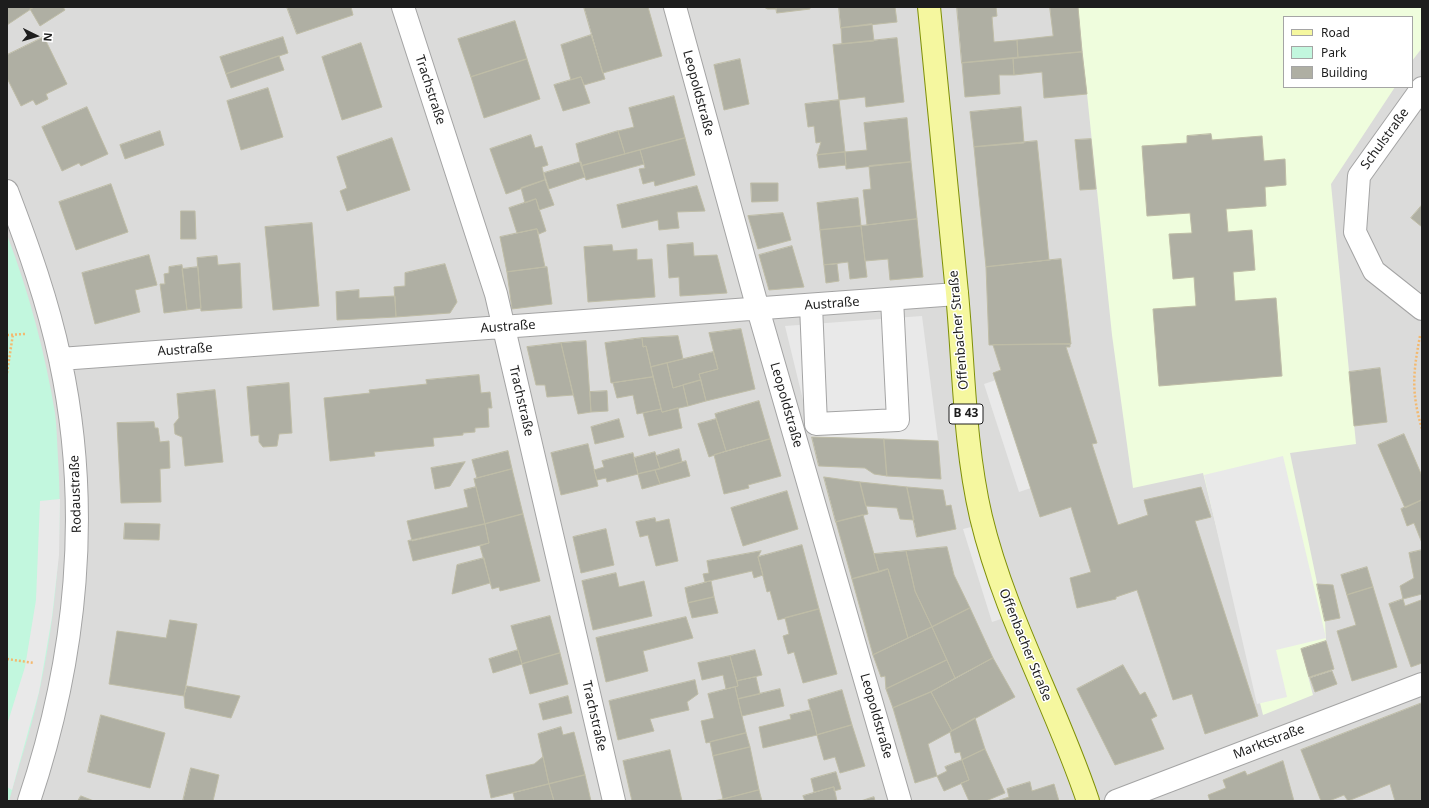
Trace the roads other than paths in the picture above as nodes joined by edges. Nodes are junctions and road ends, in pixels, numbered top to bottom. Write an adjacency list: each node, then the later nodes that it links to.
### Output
1 (403, 7): 11 (street, Trachstraße)
2 (675, 7): 9 (street, Leopoldstraße)
3 (929, 7): 6 (main road, Offenbacher Straße / B 43)
4 (1422, 88): 10 (street, Schulstraße)
5 (7, 192): 12 (street, Rodaustraße)
6 (957, 294): 7 (street, Austraße); 17 (main road, Offenbacher Straße / B 43)
7 (892, 299): 8 (street, Austraße); 8 (street)
8 (811, 305): 9 (street, Austraße)
9 (758, 309): 11 (street, Austraße); 16 (street, Leopoldstraße)
10 (1422, 309)
11 (504, 327): 12 (street, Austraße); 15 (street, Trachstraße)
12 (60, 359): 14 (street, Rodaustraße)
13 (1422, 684): 18 (street, Marktstraße)
14 (29, 801)
15 (614, 801)
16 (900, 801)
17 (1088, 801)
18 (1116, 801)

